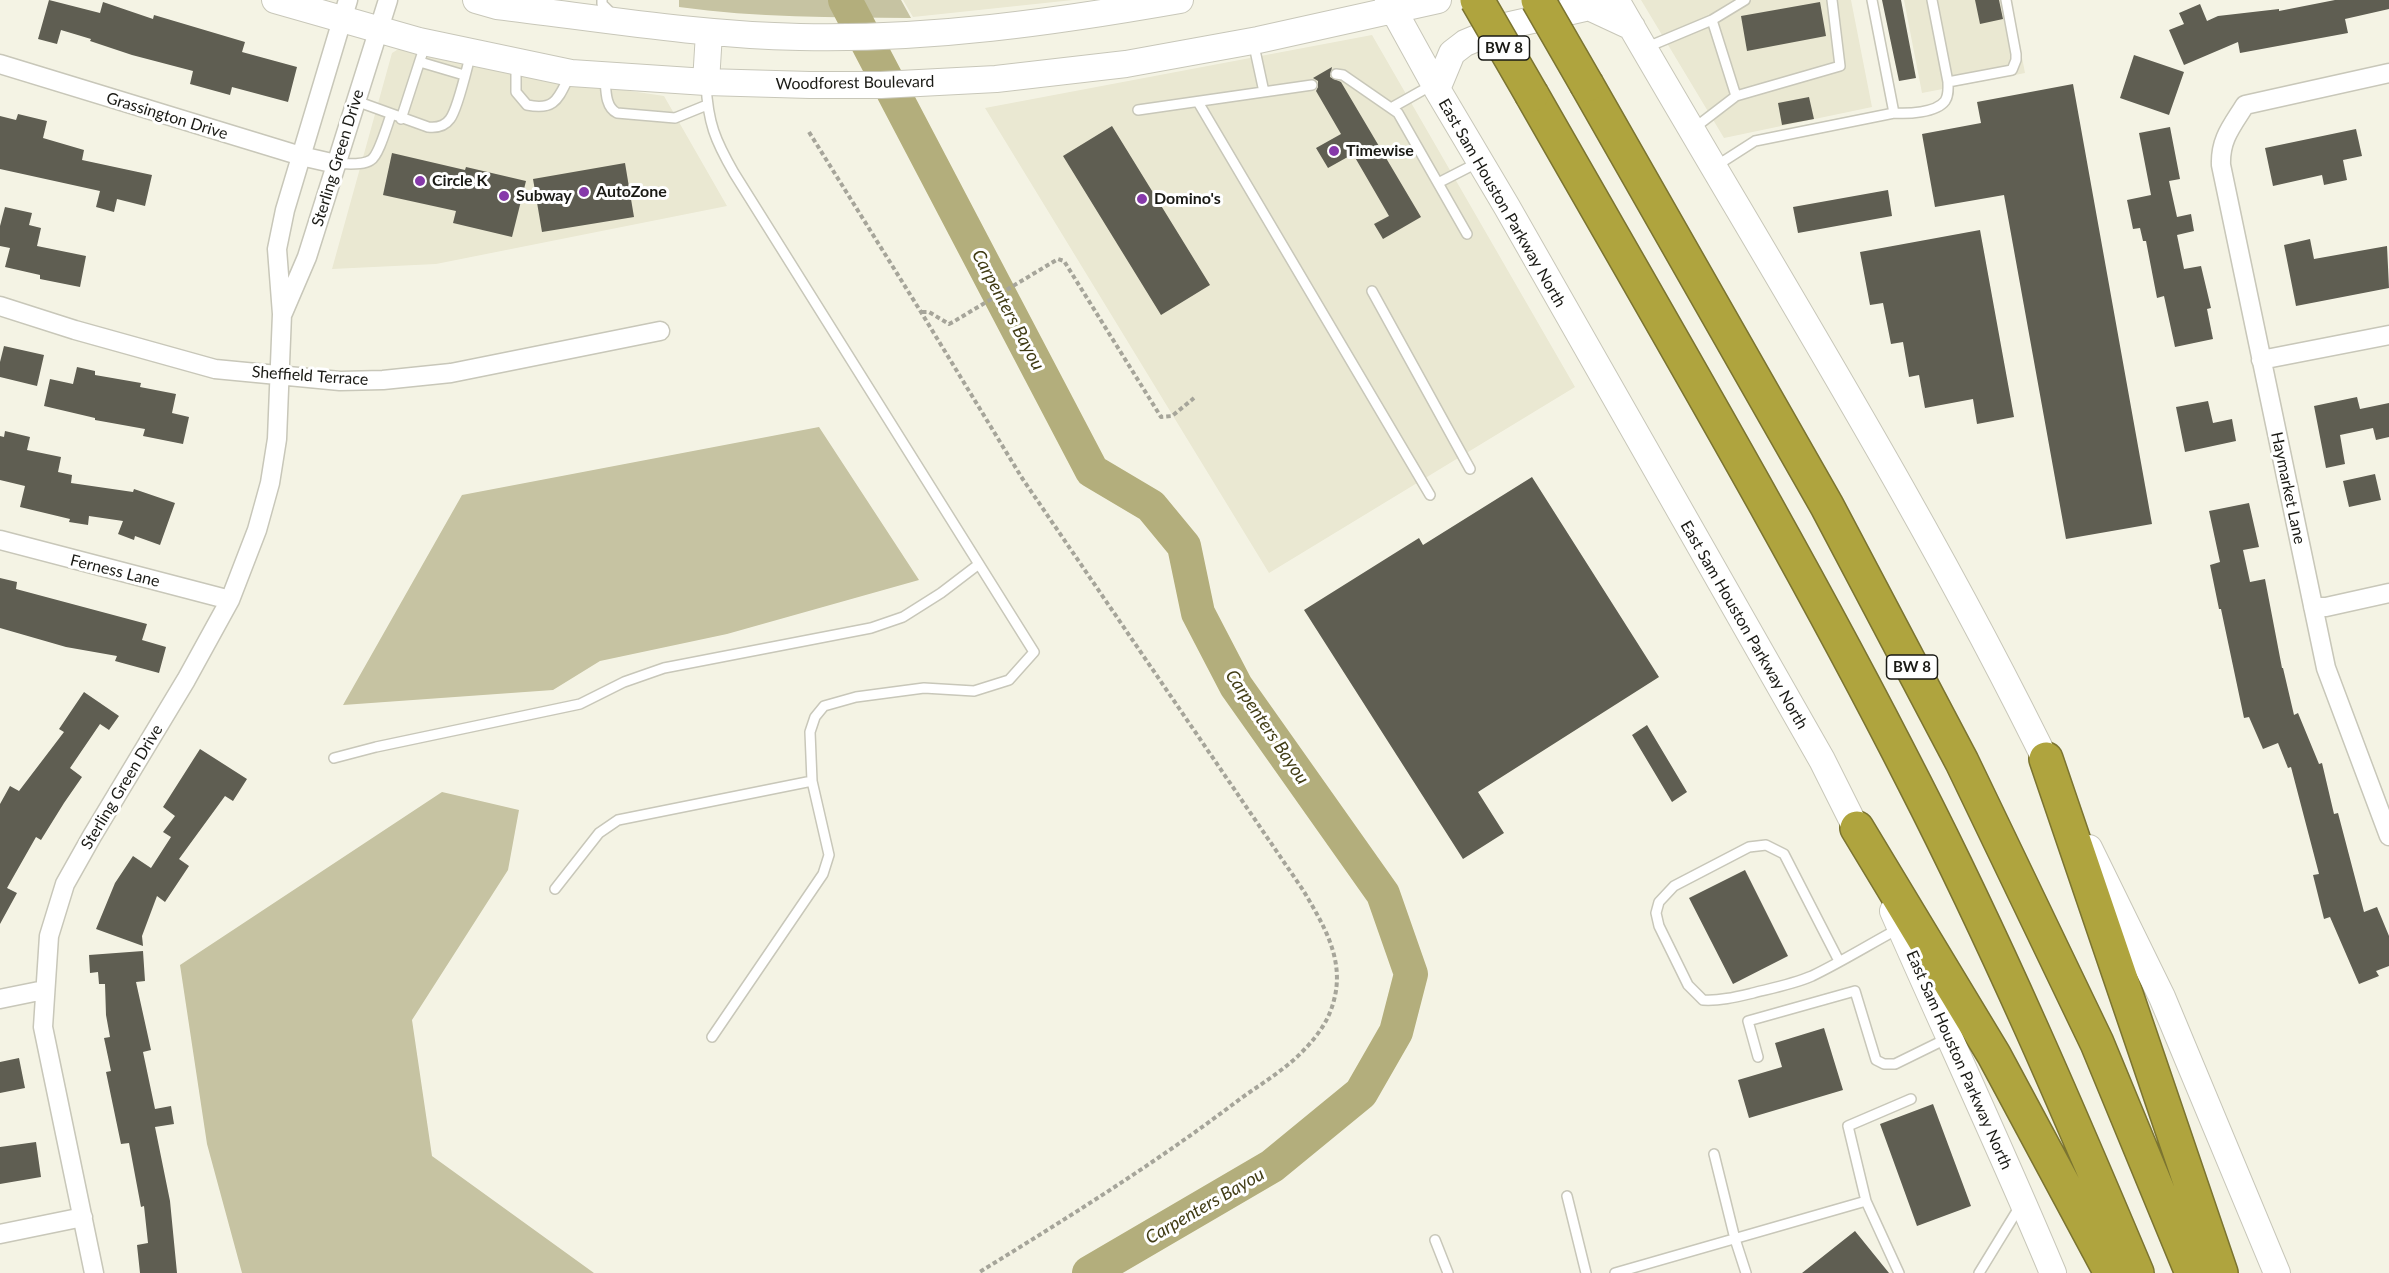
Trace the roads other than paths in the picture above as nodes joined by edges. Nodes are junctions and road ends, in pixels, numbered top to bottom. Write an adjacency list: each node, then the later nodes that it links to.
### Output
1 (275, 0): 16 (main road, Woodforest Boulevard)
2 (388, 0): 19 (street, Sterling Green Drive)
3 (476, 0): 18 (main road)
4 (602, 0): 18 (lane)
5 (1178, 0): 20 (main road)
6 (1438, 0): 15 (main road, Woodforest Boulevard)
7 (1477, 0): 96 (highway, BW 8, bridge)
8 (1538, 0): 97 (highway, BW 8, bridge)
9 (1616, 0): 21 (main road)
10 (1745, 0): 17 (lane)
11 (1832, 0): 36 (lane)
12 (1872, 0): 41 (lane)
13 (1932, 0): 31 (lane)
14 (2006, 0): 31 (lane)
15 (1390, 5): 22 (main road, Woodforest Boulevard); 33 (main road, East Sam Houston Parkway North)
16 (345, 10): 19 (main road, Woodforest Boulevard); 45 (street, Sterling Green Drive)
17 (1713, 20): 21 (lane); 36 (lane)
18 (619, 21): 20 (main road)
19 (378, 29): 23 (main road, Woodforest Boulevard); 37 (street, Sterling Green Drive)
20 (709, 33): 35 (main road)
21 (1637, 38): 33 (main road); 44 (main road)
22 (1253, 41): 34 (lane); 35 (main road, Woodforest Boulevard)
23 (423, 52): 26 (main road, Woodforest Boulevard); 43 (lane)
24 (516, 62): 26 (main road, Woodforest Boulevard); 27 (main road, Woodforest Boulevard); 27 (lane)
25 (0, 64): 45 (street, Grassington Drive)
26 (467, 64): 43 (lane)
27 (571, 73): 30 (main road, Woodforest Boulevard)
28 (2389, 73): 56 (street, Haymarket Lane)
29 (1336, 74): 39 (lane)
30 (604, 75): 35 (main road, Woodforest Boulevard); 35 (lane)
31 (1948, 82): 41 (lane)
32 (1312, 85): 34 (lane)
33 (1435, 87): 39 (lane); 46 (main road, East Sam Houston Parkway North)
34 (1264, 92): 38 (lane)
35 (707, 94): 61 (lane)
36 (1736, 96): 44 (lane)
37 (356, 101): 42 (lane); 47 (street, Sterling Green Drive)
38 (1198, 102): 40 (lane); 59 (lane)
39 (1391, 108): 49 (lane)
40 (1138, 110)
41 (1894, 113): 48 (lane)
42 (391, 115): 43 (lane); 47 (lane)
43 (401, 118)
44 (1691, 130): 48 (main road)
45 (301, 156): 47 (street, Grassington Drive); 53 (street, Sterling Green Drive)
46 (1480, 161): 49 (lane); 68 (main road, East Sam Houston Parkway North)
47 (336, 164): 53 (street, Sterling Green Drive)
48 (1713, 167): 66 (main road)
49 (1438, 183): 50 (lane)
50 (1467, 234)
51 (1372, 291): 58 (lane)
52 (0, 306): 57 (street, Sheffield Terrace)
53 (282, 314): 57 (street, Sterling Green Drive)
54 (660, 331): 57 (street, Sheffield Terrace)
55 (2389, 335): 56 (street)
56 (2261, 360): 64 (street, Haymarket Lane)
57 (279, 375): 63 (street, Sterling Green Drive)
58 (1470, 469)
59 (1430, 495)
60 (0, 540): 63 (street, Ferness Lane)
61 (979, 564): 65 (lane); 67 (lane)
62 (2389, 593): 64 (street)
63 (230, 600): 73 (street, Sterling Green Drive)
64 (2313, 607): 69 (street, Haymarket Lane)
65 (334, 758)
66 (2046, 759): 98 (highway); 99 (main road)
67 (812, 781): 70 (lane); 75 (lane)
68 (1857, 828): 71 (main road, East Sam Houston Parkway North); 95 (highway)
69 (2389, 836)
70 (555, 889)
71 (1900, 928): 72 (lane); 76 (main road, East Sam Houston Parkway North)
72 (1839, 961): 72 (lane)
73 (44, 990): 74 (street); 83 (street, Sterling Green Drive)
74 (0, 999)
75 (712, 1037)
76 (1948, 1038): 77 (lane); 82 (main road, East Sam Houston Parkway North)
77 (1758, 1057)
78 (1911, 1099): 81 (lane)
79 (1713, 1154): 85 (lane)
80 (1566, 1196): 89 (lane)
81 (1866, 1201): 85 (lane); 92 (lane)
82 (2023, 1201): 93 (lane); 94 (main road, East Sam Houston Parkway North)
83 (83, 1217): 84 (street); 87 (street, Sterling Green Drive)
84 (0, 1234)
85 (1735, 1239): 90 (lane); 91 (lane)
86 (1435, 1240): 88 (lane)
87 (94, 1273)
88 (1448, 1273)
89 (1587, 1273)
90 (1615, 1273)
91 (1746, 1273)
92 (1899, 1273)
93 (1979, 1273)
94 (2053, 1273)
95 (2111, 1273)
96 (2137, 1273)
97 (2192, 1273)
98 (2221, 1273)
99 (2277, 1273)

